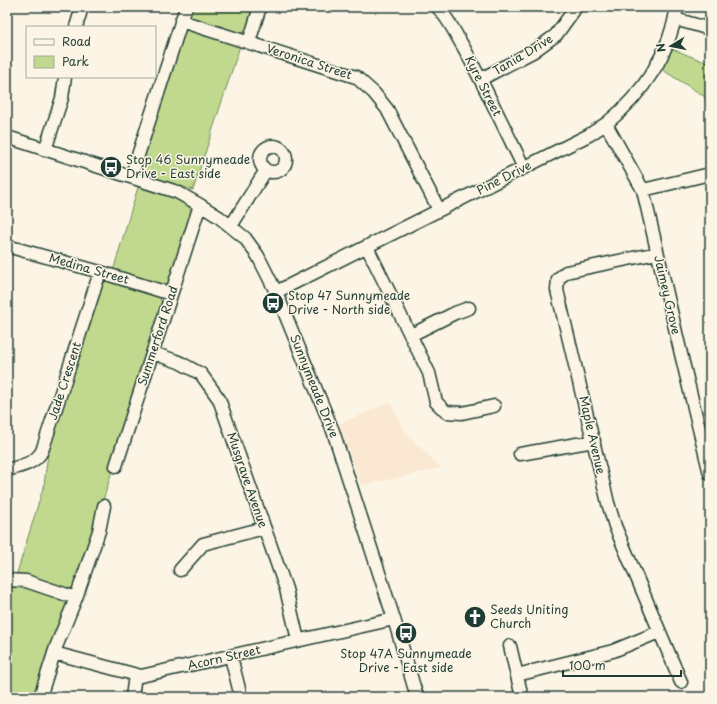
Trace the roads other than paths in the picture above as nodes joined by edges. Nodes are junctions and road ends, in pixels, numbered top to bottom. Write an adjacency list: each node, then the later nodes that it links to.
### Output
1 (82, 7): 8 (street)
2 (186, 7): 7 (street)
3 (260, 7): 10 (street)
4 (437, 7): 12 (street, Kyre Street)
5 (575, 7): 12 (street, Tania Drive)
6 (676, 13): 9 (street); 13 (street, Pine Drive)
7 (181, 21): 10 (street, Veronica Street); 19 (street)
8 (76, 26)
9 (710, 28)
10 (249, 42): 22 (street, Veronica Street)
11 (65, 78): 15 (street)
12 (481, 79): 16 (street, Kyre Street)
13 (606, 124): 16 (street, Pine Drive); 20 (street, Jaimey Grove)
14 (7, 137): 15 (street, Sunnymeade Drive)
15 (45, 150): 19 (street, Sunnymeade Drive)
16 (524, 168): 22 (street, Pine Drive)
17 (266, 170): 23 (street)
18 (710, 174): 20 (street)
19 (131, 177): 21 (street, Sunnymeade Drive)
20 (643, 190): 26 (street, Jaimey Grove)
21 (200, 205): 23 (street, Sunnymeade Drive); 29 (street, Summerford Road)
22 (439, 210): 25 (street, Pine Drive)
23 (231, 226): 28 (street, Sunnymeade Drive)
24 (7, 247): 27 (street, Medina Street)
25 (367, 247): 28 (street, Pine Drive); 31 (street)
26 (657, 253): 34 (street, Maple Avenue); 38 (street, Jaimey Grove)
27 (100, 272): 29 (street, Medina Street); 37 (street, Jade Crescent)
28 (276, 292): 44 (street, Sunnymeade Drive)
29 (171, 294): 32 (street, Summerford Road)
30 (470, 308): 31 (street)
31 (411, 335): 33 (street)
32 (153, 353): 36 (street, Summerford Road); 40 (street, Musgrave Avenue)
33 (494, 406)
34 (594, 441): 35 (street); 45 (street, Maple Avenue)
35 (520, 454)
36 (116, 466)
37 (7, 470)
38 (710, 474)
39 (104, 506): 43 (street)
40 (264, 528): 41 (street); 46 (street, Musgrave Avenue)
41 (180, 570)
42 (7, 580): 43 (street)
43 (76, 598): 48 (street)
44 (394, 619): 46 (street, Acorn Street); 56 (street, Sunnymeade Drive)
45 (659, 632): 51 (street); 52 (street, Maple Avenue)
46 (298, 640): 49 (street, Acorn Street)
47 (510, 646): 51 (street)
48 (54, 653): 50 (street, Acorn Street); 53 (street)
49 (231, 657): 50 (street, Acorn Street); 55 (street)
50 (135, 675): 54 (street)
51 (517, 675): 57 (street)
52 (681, 682)
53 (40, 697)
54 (132, 697)
55 (241, 697)
56 (417, 697)
57 (522, 697)

